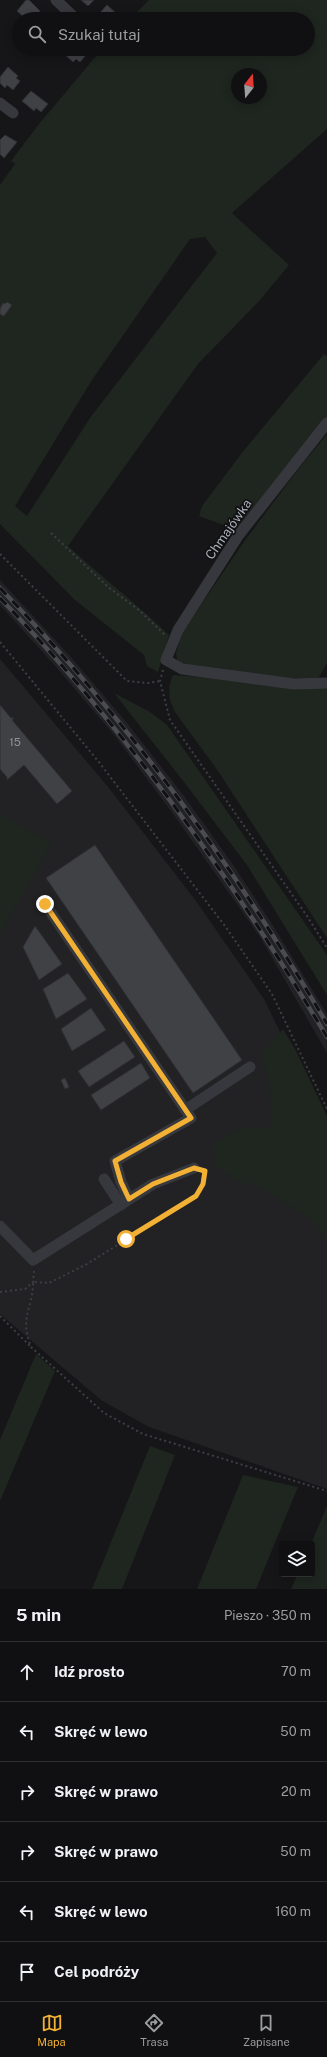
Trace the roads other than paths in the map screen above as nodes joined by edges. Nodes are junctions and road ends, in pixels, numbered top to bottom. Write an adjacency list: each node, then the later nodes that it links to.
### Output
1 (56, 0): 2 (street)
2 (69, 12)
3 (0, 103): 4 (street)
4 (13, 113)
5 (327, 423): 6 (street, Chmajówka)
6 (327, 683)
7 (45, 904): 9 (street)
8 (250, 1067): 9 (street)
9 (185, 1110): 12 (street)
10 (194, 1168): 12 (street)
11 (104, 1179): 12 (street)
12 (125, 1202): 13 (street)
13 (0, 1226)

